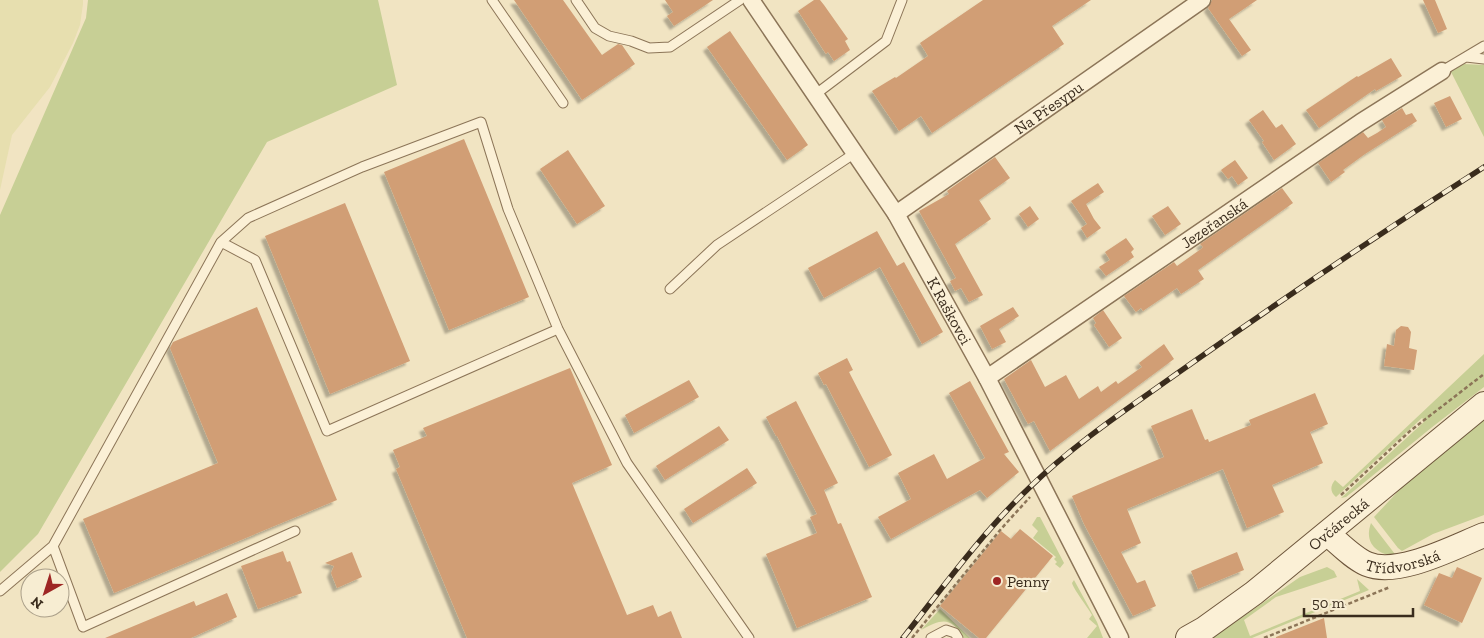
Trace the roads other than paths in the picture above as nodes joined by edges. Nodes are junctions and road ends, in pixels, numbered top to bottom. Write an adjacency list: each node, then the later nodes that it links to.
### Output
1 (492, 0): 12 (lane)
2 (576, 0): 3 (lane)
3 (740, 0)
4 (751, 0): 11 (street, K Raškovci)
5 (902, 0): 11 (lane)
6 (1202, 0): 14 (street, Na Přesypu)
7 (1484, 46): 8 (lane)
8 (1466, 56): 9 (lane); 10 (lane)
9 (1484, 59)
10 (1442, 71): 18 (street, Jezeřanská)
11 (816, 94): 13 (street, K Raškovci)
12 (563, 103)
13 (855, 153): 14 (street, K Raškovci); 16 (lane)
14 (896, 214): 18 (street, K Raškovci)
15 (221, 242): 17 (lane); 17 (lane); 23 (lane)
16 (670, 289)
17 (558, 329): 25 (lane)
18 (987, 378): 28 (street, K Raškovci)
19 (1484, 404): 21 (main road, Ovčárecká)
20 (295, 531): 23 (lane)
21 (1328, 534): 22 (main road, Třídvorská); 29 (main road, Ovčárecká)
22 (1484, 535)
23 (53, 546): 24 (lane)
24 (0, 590)
25 (749, 638)
26 (931, 638): 27 (lane)
27 (958, 638)
28 (1120, 638)
29 (1188, 638)

